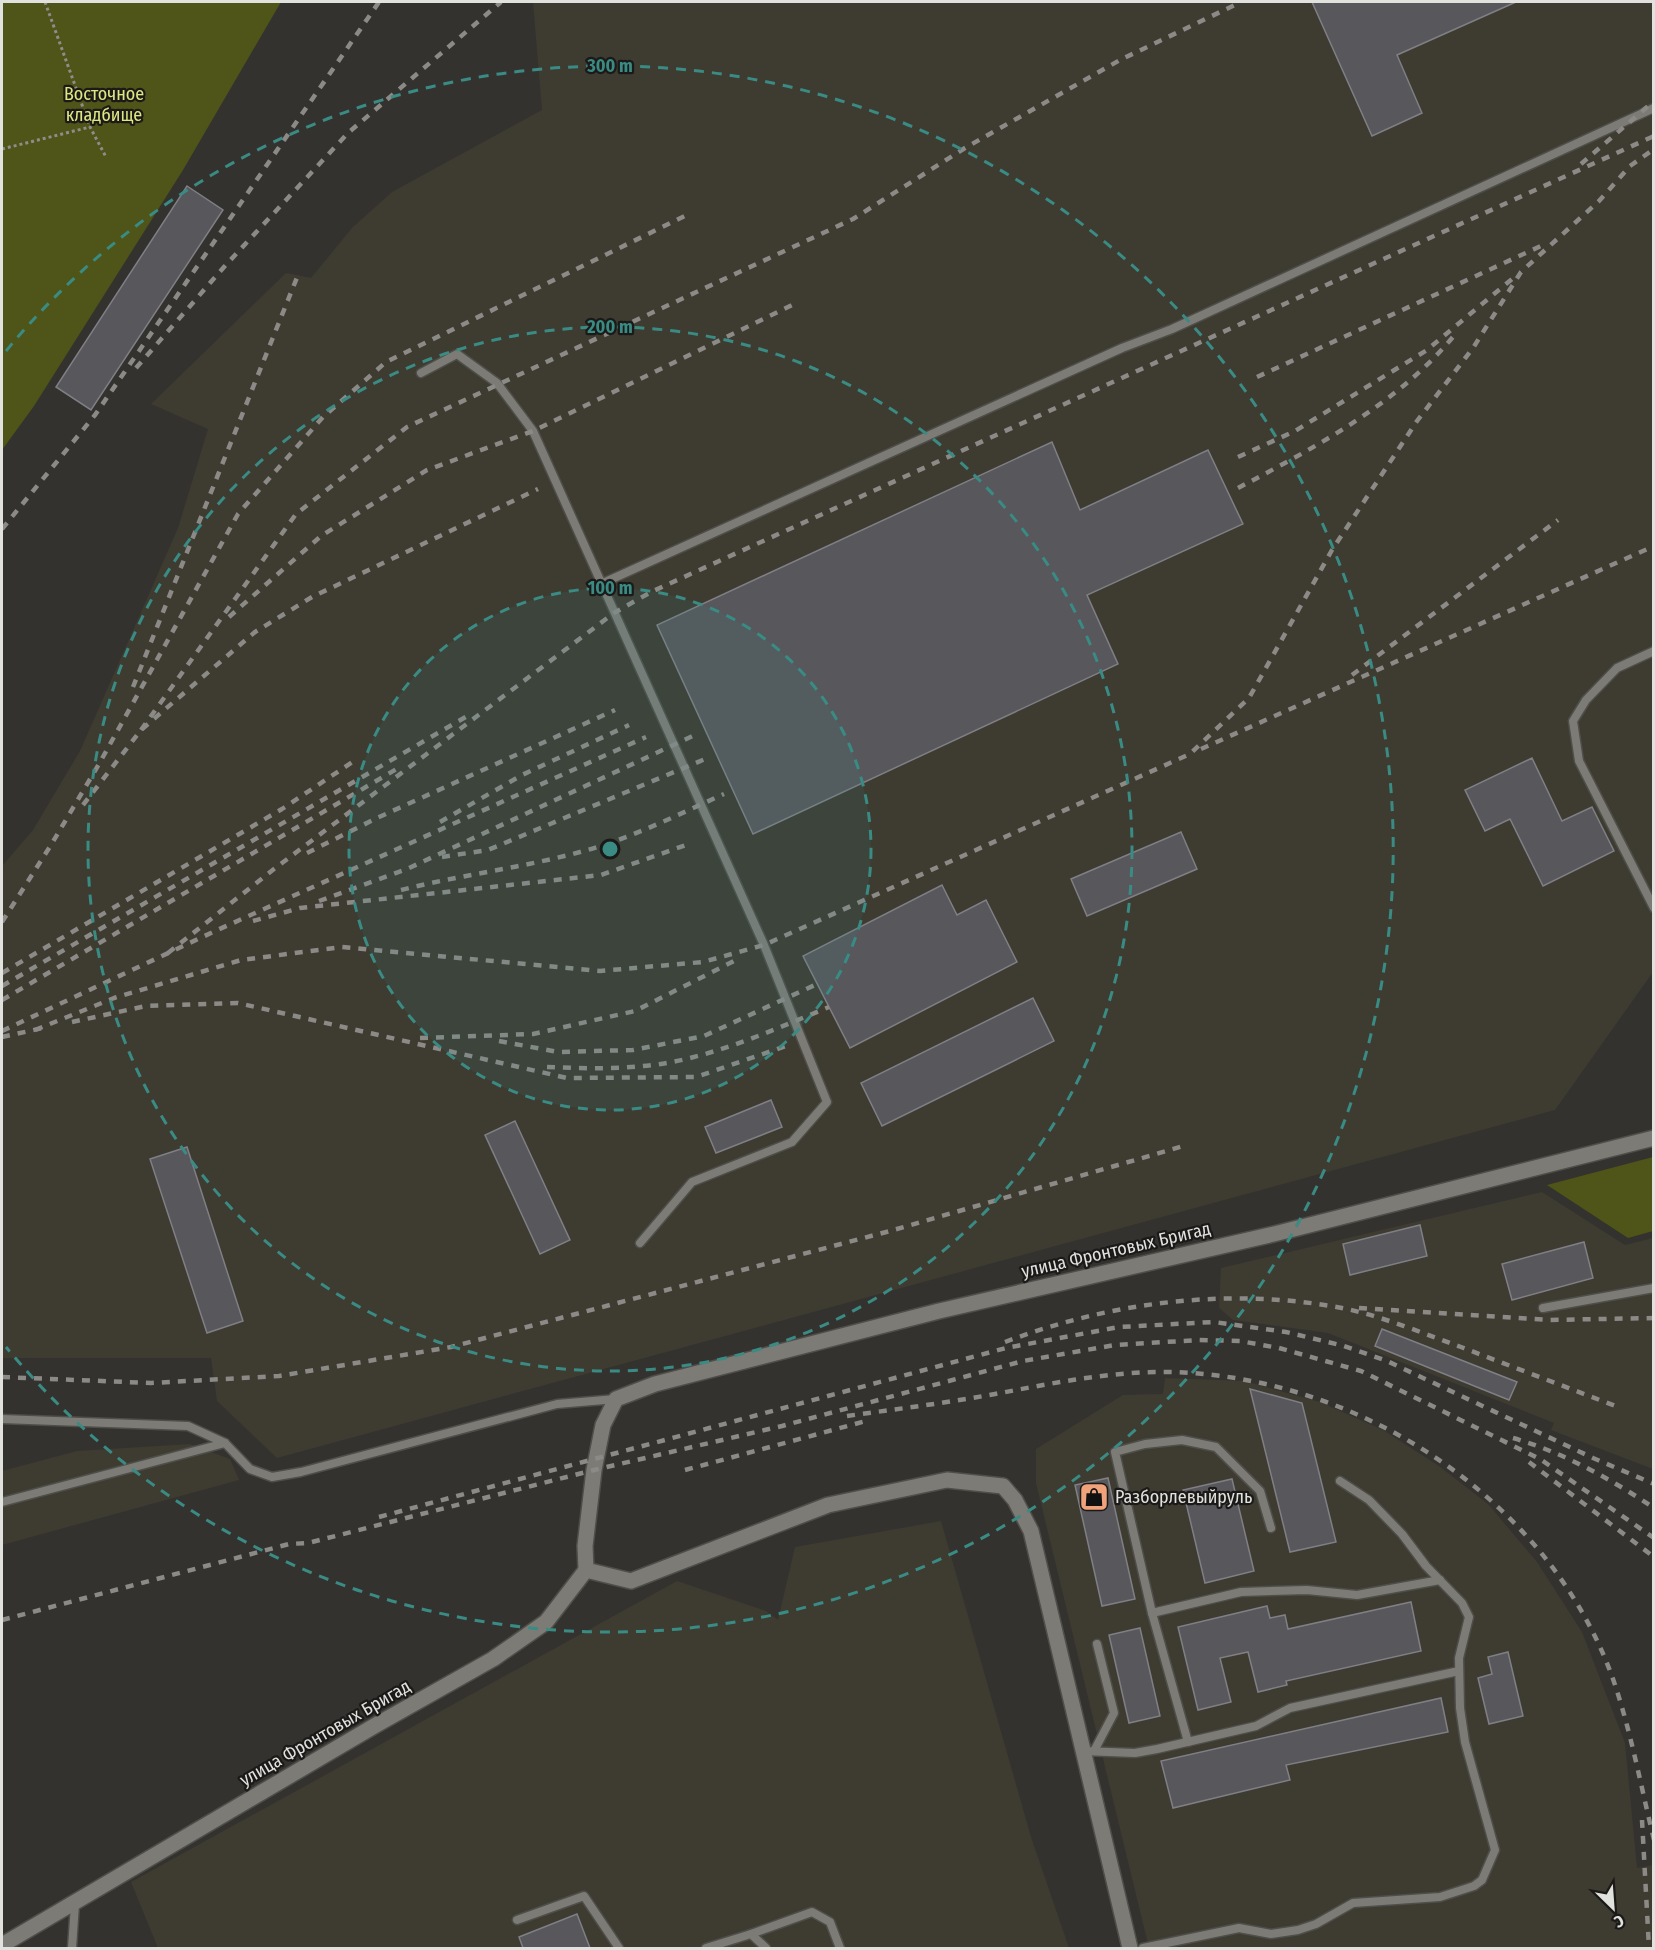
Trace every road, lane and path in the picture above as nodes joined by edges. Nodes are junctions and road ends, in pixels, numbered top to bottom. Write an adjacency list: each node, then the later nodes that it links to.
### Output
1 (45, 2): 3 (path)
2 (1653, 108): 7 (lane)
3 (90, 128): 4 (path); 5 (path)
4 (2, 149)
5 (106, 157)
6 (421, 373): 7 (lane)
7 (603, 584): 11 (lane)
8 (1653, 651): 9 (lane)
9 (1653, 908)
10 (1653, 1138): 14 (main road, улица Фронтовых Бригад)
11 (640, 1243)
12 (1653, 1288): 13 (lane)
13 (1543, 1308)
14 (616, 1399): 16 (lane); 20 (main road)
15 (2, 1419): 16 (lane)
16 (225, 1443): 18 (lane)
17 (1340, 1481): 21 (lane)
18 (2, 1502)
19 (1271, 1528): 22 (lane)
20 (586, 1570): 26 (main road); 27 (main road, улица Фронтовых Бригад)
21 (1440, 1580): 22 (lane); 24 (lane)
22 (1152, 1613): 25 (lane)
23 (1097, 1644): 26 (lane)
24 (1459, 1671): 25 (lane); 37 (lane)
25 (1188, 1742): 26 (lane)
26 (1089, 1751): 36 (main road)
27 (75, 1904): 30 (main road, улица Фронтовых Бригад); 31 (lane)
28 (517, 1920): 32 (lane)
29 (751, 1934): 33 (lane); 34 (lane); 35 (lane)
30 (2, 1945)
31 (72, 1948)
32 (619, 1948)
33 (706, 1948)
34 (765, 1948)
35 (840, 1948)
36 (1130, 1948)
37 (1143, 1948)

